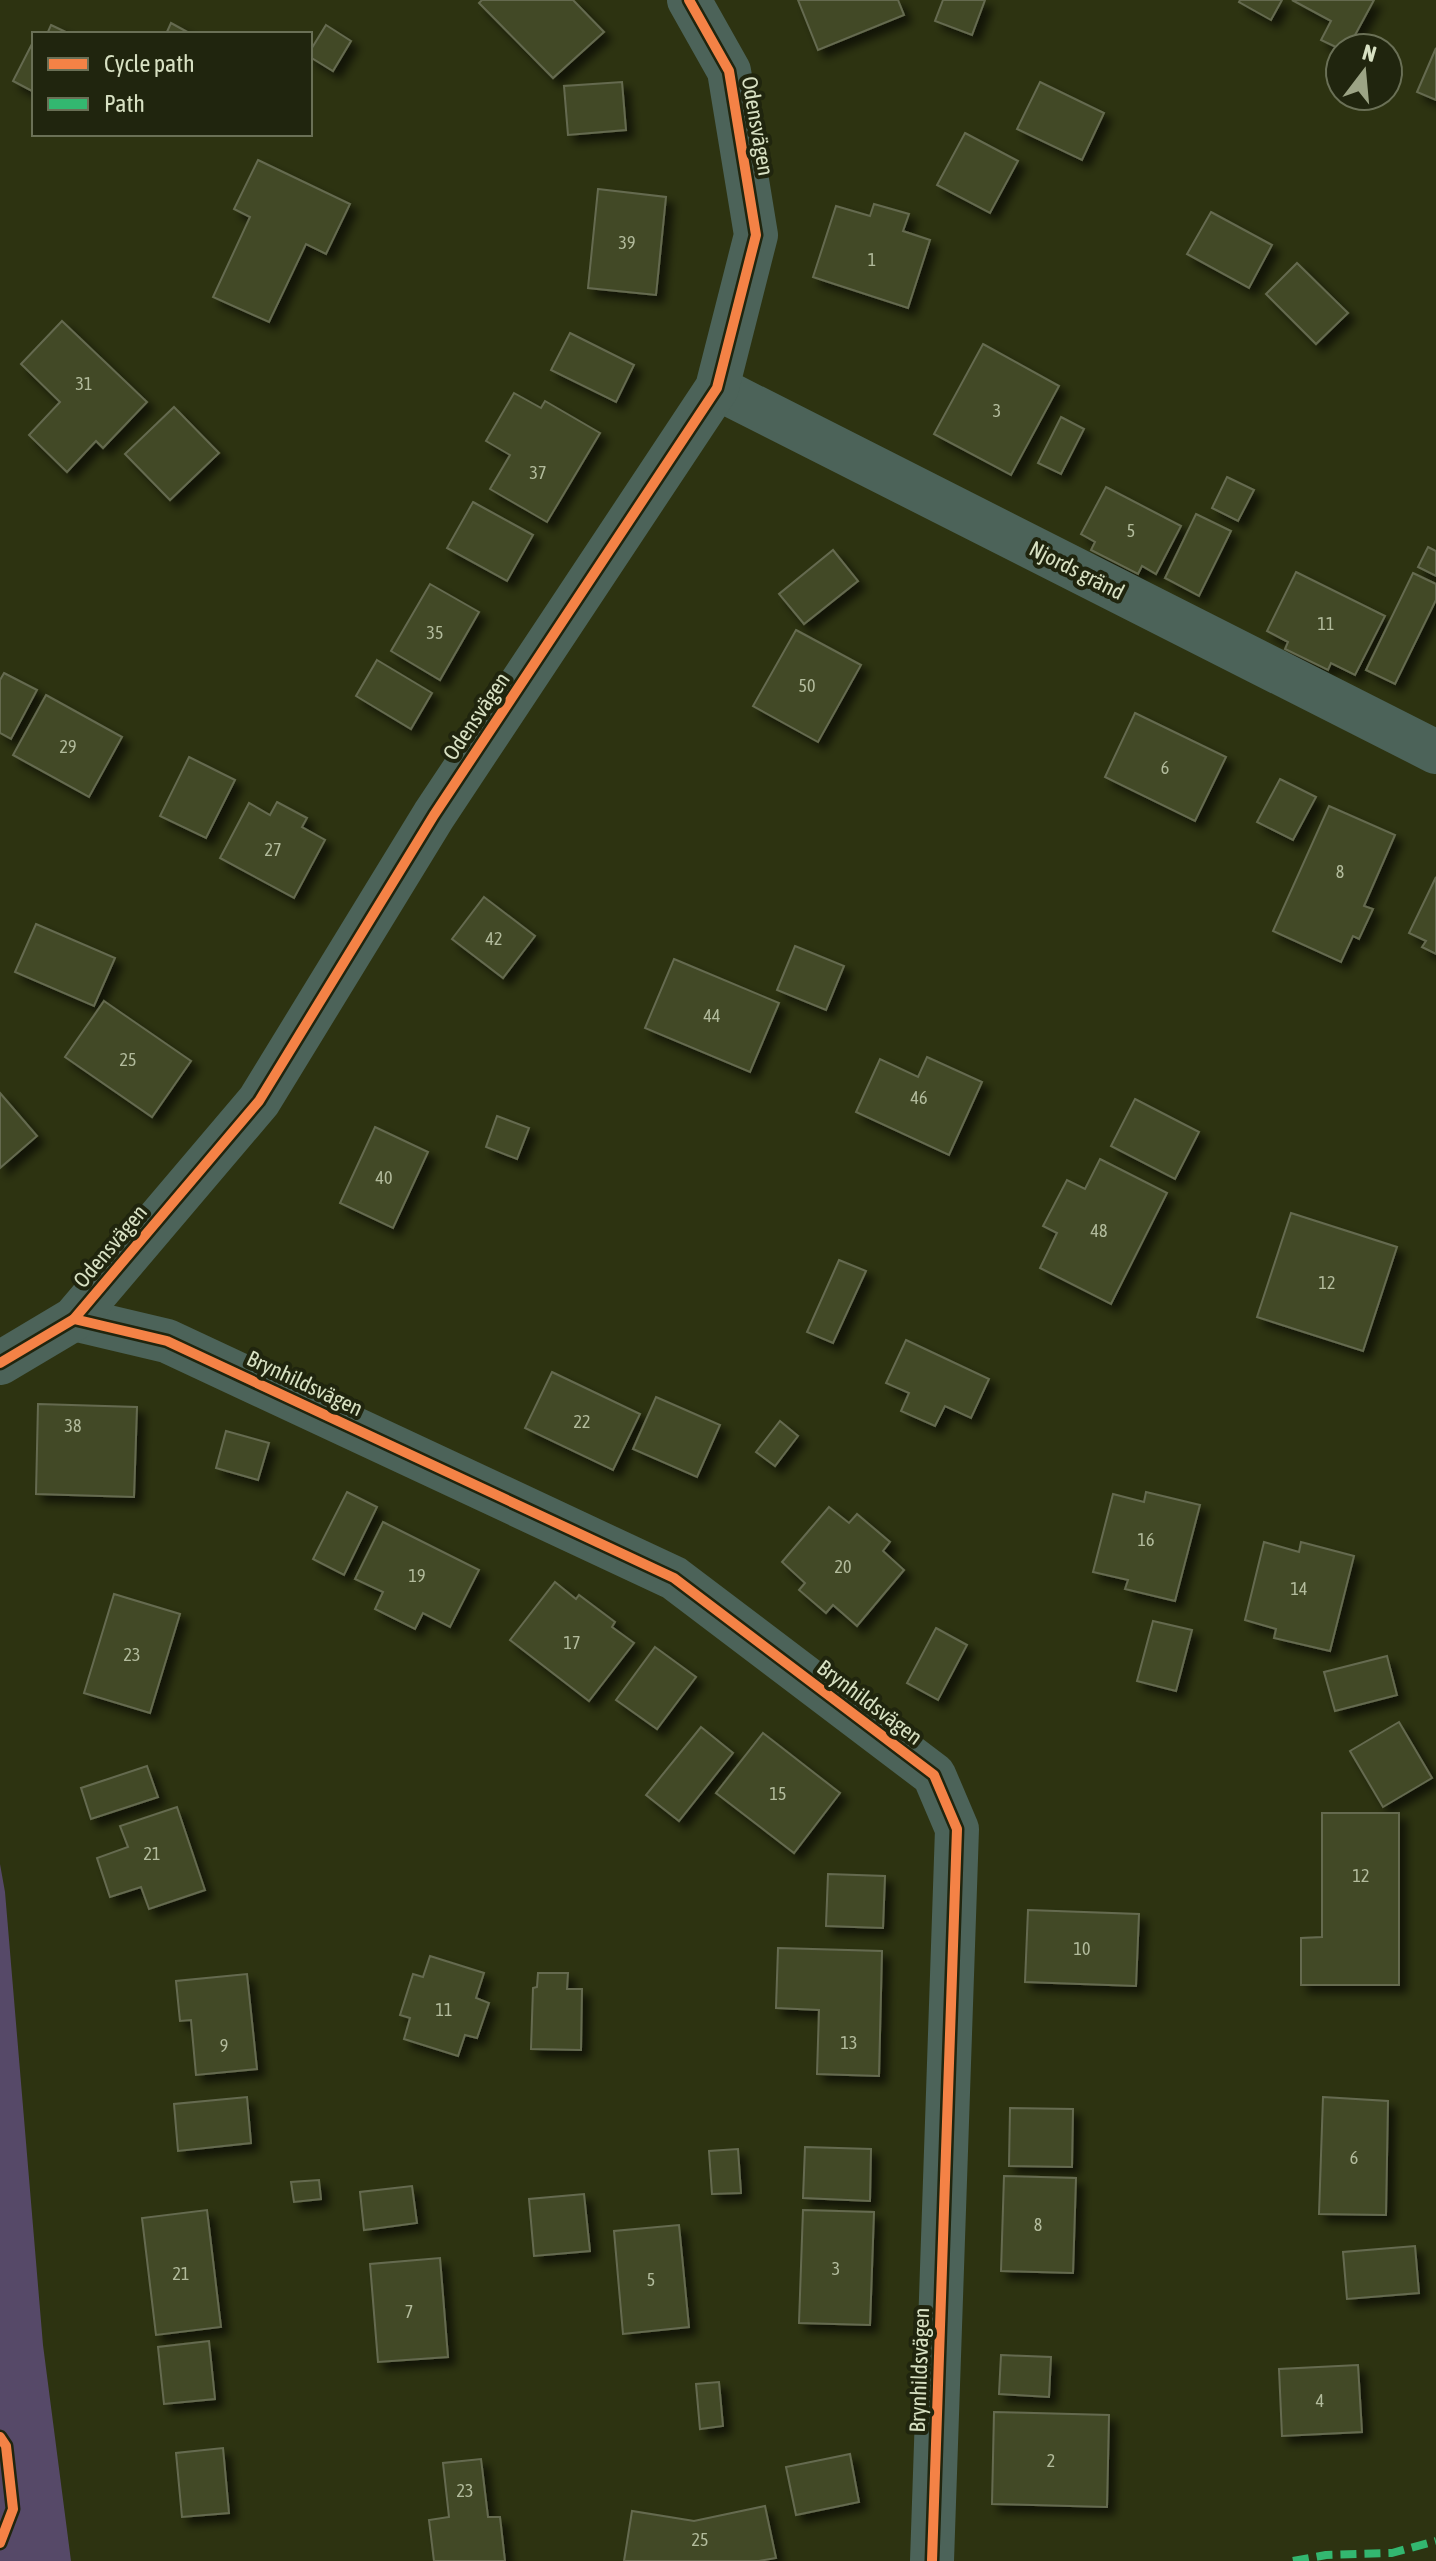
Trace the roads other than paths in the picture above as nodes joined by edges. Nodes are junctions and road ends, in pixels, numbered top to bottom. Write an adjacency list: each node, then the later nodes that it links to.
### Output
1 (689, 0): 2 (street, Odensvägen)
2 (717, 388): 3 (street, Njords gränd); 4 (street, Odensvägen)
3 (1436, 752)
4 (74, 1319): 5 (street, Odensvägen); 6 (street, Brynhildsvägen)
5 (0, 1363)
6 (932, 2561)

